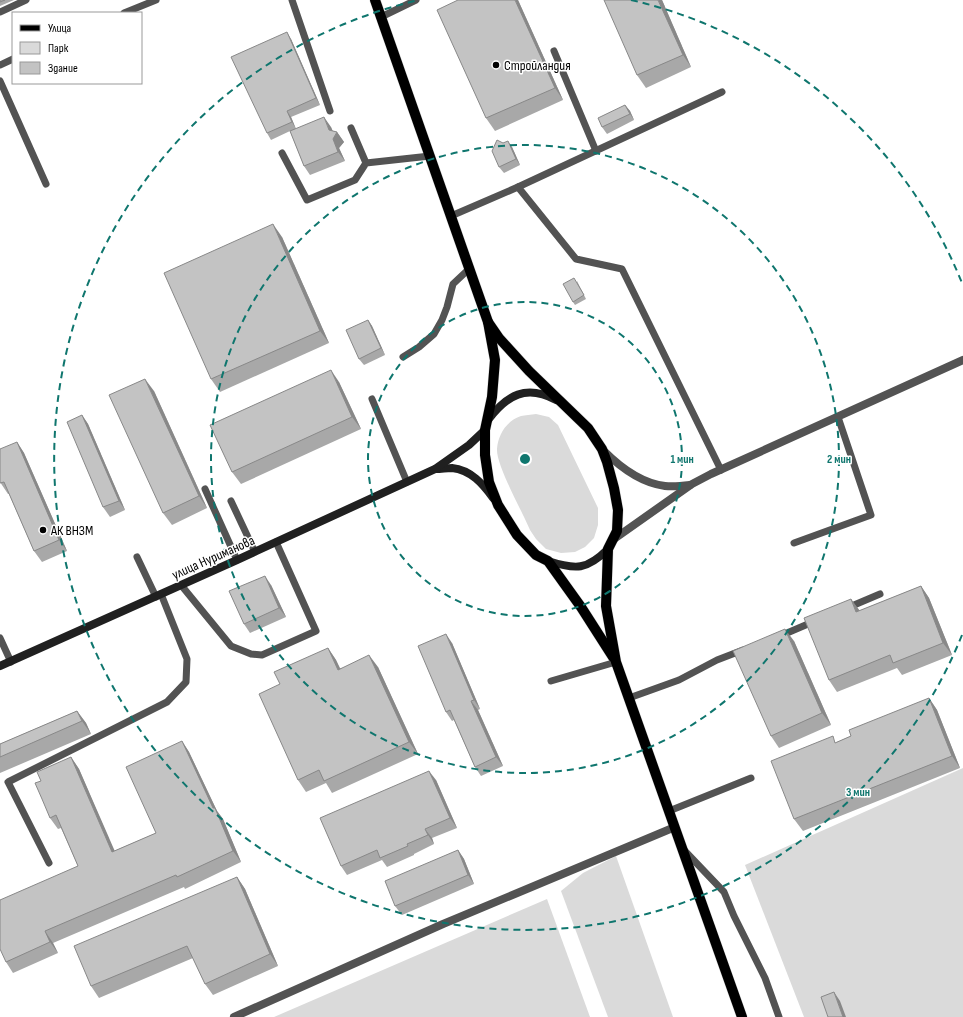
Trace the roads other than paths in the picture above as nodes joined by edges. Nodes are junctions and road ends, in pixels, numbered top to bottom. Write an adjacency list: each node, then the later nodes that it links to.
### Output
1 (26, 0): 6 (lane)
2 (156, 0): 7 (lane)
3 (292, 0): 14 (lane)
4 (375, 0): 8 (main road)
5 (416, 0): 8 (lane)
6 (0, 12)
7 (126, 12)
8 (381, 17): 18 (main road)
9 (554, 51): 16 (lane)
10 (12, 59): 11 (lane)
11 (0, 65)
12 (0, 81): 20 (lane)
13 (722, 92): 16 (lane)
14 (330, 111)
15 (351, 128): 19 (lane)
16 (596, 151): 21 (lane)
17 (282, 153): 19 (lane)
18 (430, 156): 19 (lane); 22 (main road)
19 (366, 163)
20 (46, 184)
21 (518, 187): 22 (lane); 33 (lane)
22 (451, 216): 23 (main road)
23 (470, 268): 24 (main road); 25 (lane)
24 (488, 322): 28 (main road); 30 (main road)
25 (403, 357)
26 (963, 360): 29 (street)
27 (372, 399): 34 (lane)
28 (568, 409): 30 (main road); 31 (main road)
29 (838, 416): 33 (street); 41 (lane)
30 (486, 425): 32 (main road); 38 (main road)
31 (602, 449): 35 (street); 39 (main road)
32 (435, 469): 34 (main road, улица Нуриманова); 38 (main road)
33 (721, 470): 35 (street)
34 (407, 482): 40 (main road, улица Нуриманова)
35 (692, 484): 39 (street)
36 (205, 489): 45 (lane)
37 (231, 501): 43 (lane)
38 (498, 505): 46 (main road)
39 (614, 539): 42 (main road)
40 (276, 542): 43 (main road, улица Нуриманова); 47 (lane)
41 (794, 543)
42 (608, 549): 46 (main road); 56 (main road)
43 (255, 552): 45 (main road, улица Нуриманова)
44 (137, 557): 49 (lane)
45 (237, 560): 47 (main road, улица Нуриманова)
46 (548, 561): 56 (main road)
47 (181, 585): 49 (main road, улица Нуриманова)
48 (880, 594): 50 (lane)
49 (158, 596): 55 (main road, улица Нуриманова); 64 (lane)
50 (838, 611)
51 (824, 617): 53 (lane)
52 (0, 638): 55 (lane)
53 (775, 638)
54 (754, 646): 59 (lane)
55 (11, 662): 57 (main road, улица Нуриманова)
56 (616, 662): 58 (lane); 59 (main road)
57 (0, 666)
58 (551, 681)
59 (629, 698): 61 (main road)
60 (751, 778): 61 (lane)
61 (669, 811): 62 (main road)
62 (675, 827): 63 (main road); 65 (street)
63 (682, 848): 66 (main road); 67 (lane)
64 (49, 863)
65 (234, 1017)
66 (742, 1017)
67 (779, 1017)

